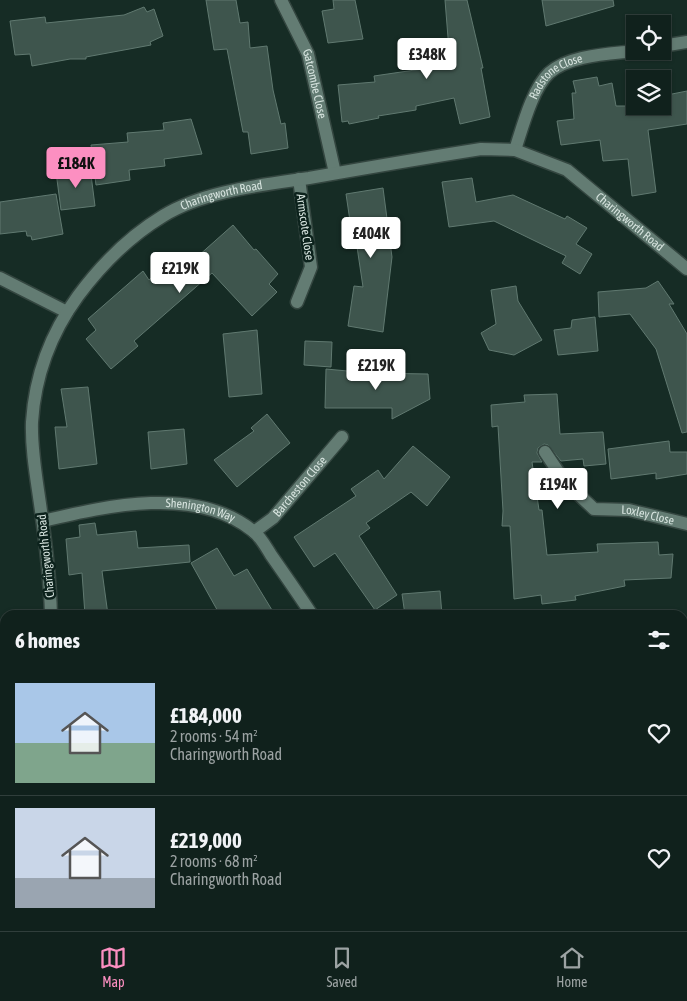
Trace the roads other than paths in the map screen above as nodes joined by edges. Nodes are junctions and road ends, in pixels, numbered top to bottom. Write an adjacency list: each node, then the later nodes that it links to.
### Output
1 (281, 0): 6 (street, Gatcombe Close)
2 (687, 42): 3 (street)
3 (671, 45)
4 (626, 52): 5 (street, Radstone Close)
5 (515, 150): 6 (street, Charingworth Road); 8 (street, Charingworth Road)
6 (335, 173): 7 (street, Charingworth Road)
7 (298, 179): 10 (street, Armscote Close); 11 (street, Charingworth Road)
8 (687, 269)
9 (0, 278): 11 (street)
10 (297, 302)
11 (67, 312): 14 (street, Charingworth Road)
12 (342, 437): 16 (street, Barcheston Close)
13 (545, 452): 15 (street, Loxley Close)
14 (43, 521): 16 (street, Shenington Way); 17 (street, Charingworth Road)
15 (687, 524)
16 (254, 532): 18 (street, Shenington Way)
17 (51, 610)
18 (309, 610)

